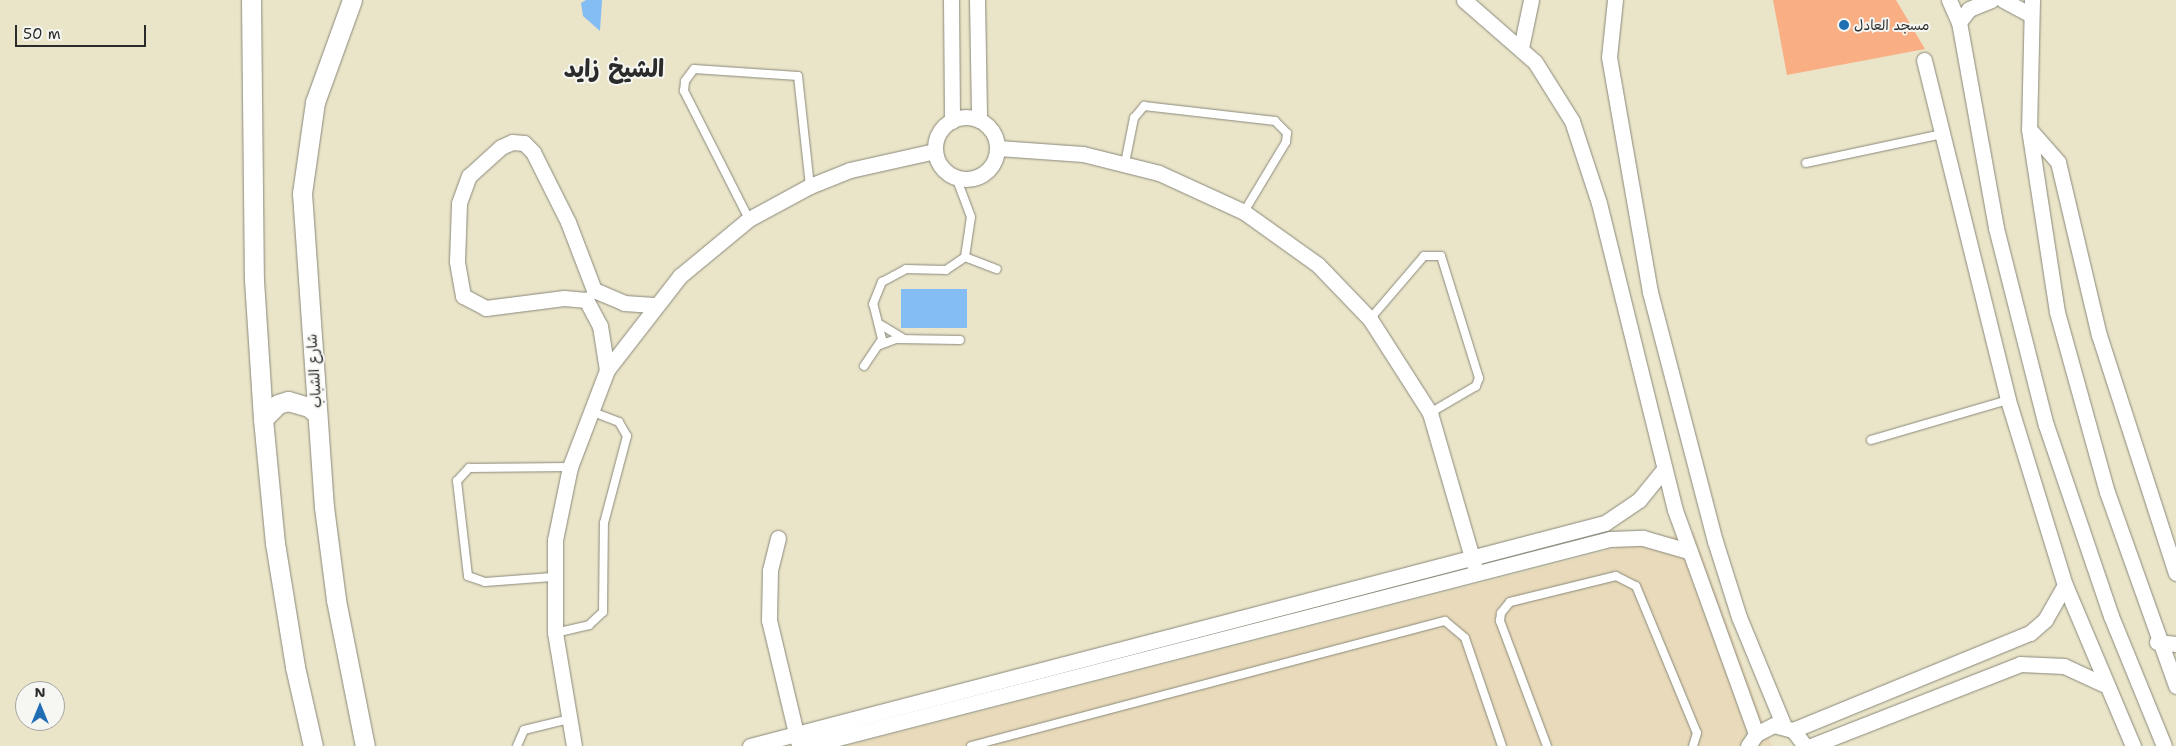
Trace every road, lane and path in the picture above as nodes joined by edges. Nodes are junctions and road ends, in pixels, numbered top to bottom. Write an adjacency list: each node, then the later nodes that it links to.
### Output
1 (251, 0): 42 (street)
2 (352, 0): 41 (street, شارع الشباب)
3 (1464, 0): 13 (street)
4 (1531, 0): 13 (street)
5 (1949, 0): 12 (street)
6 (1991, 0): 12 (street)
7 (2004, 0): 11 (street)
8 (1612, 3): 67 (street)
9 (951, 4): 10 (street); 16 (street)
10 (977, 5): 15 (street)
11 (2030, 7): 17 (street)
12 (1959, 22): 83 (street)
13 (1521, 48): 45 (street)
14 (1924, 60): 18 (street)
15 (979, 120): 16 (street); 19 (street)
16 (952, 121): 20 (street)
17 (2029, 129): 52 (street); 58 (street)
18 (1942, 134): 22 (lane); 38 (street)
19 (998, 148): 21 (street); 23 (street)
20 (935, 151): 23 (street); 24 (street)
21 (1125, 163): 25 (street); 25 (lane)
22 (1806, 164)
23 (956, 178): 27 (lane)
24 (810, 186): 26 (street); 26 (lane)
25 (1244, 212): 31 (street)
26 (749, 219): 30 (street)
27 (965, 257): 28 (lane); 32 (lane)
28 (997, 269)
29 (590, 295): 29 (street); 30 (street); 37 (street)
30 (654, 305): 37 (street)
31 (1370, 319): 40 (street); 40 (lane)
32 (881, 325): 33 (lane); 35 (lane)
33 (904, 339): 34 (lane); 35 (lane)
34 (960, 340)
35 (880, 345): 36 (lane)
36 (864, 366)
37 (607, 370): 39 (street)
38 (2008, 400): 43 (lane); 54 (street)
39 (590, 411): 44 (street); 57 (lane)
40 (1430, 413): 50 (street)
41 (317, 414): 42 (street); 71 (street, شارع الشباب)
42 (263, 419): 70 (street)
43 (1871, 440)
44 (570, 467): 53 (street); 53 (lane)
45 (1664, 469): 46 (street); 49 (street)
46 (1605, 523): 48 (street); 50 (street)
47 (778, 538): 68 (street)
48 (1610, 539): 49 (street); 51 (street)
49 (1688, 551): 69 (street)
50 (1472, 556): 51 (street); 55 (street)
51 (1477, 572): 56 (street)
52 (2176, 573)
53 (552, 576): 57 (street)
54 (2064, 585): 63 (street); 67 (street)
55 (1275, 608): 56 (street); 60 (street)
56 (1281, 626): 61 (street)
57 (555, 633): 66 (street)
58 (2157, 642): 59 (street); 64 (street)
59 (2176, 644)
60 (1072, 661): 61 (street); 62 (street)
61 (1077, 679): 65 (street)
62 (997, 681): 65 (street); 68 (street)
63 (2103, 684): 81 (street); 82 (street)
64 (2176, 686)
65 (1002, 698): 75 (street)
66 (569, 719): 72 (lane); 73 (street)
67 (1789, 728): 69 (street); 80 (street)
68 (798, 740): 74 (street)
69 (1752, 740)
70 (313, 746)
71 (364, 746)
72 (517, 746)
73 (574, 746)
74 (750, 746)
75 (807, 746)
76 (971, 746): 77 (lane)
77 (1502, 746)
78 (1547, 746): 79 (lane)
79 (1693, 746)
80 (1805, 746)
81 (1811, 746)
82 (2133, 746)
83 (2164, 746)

